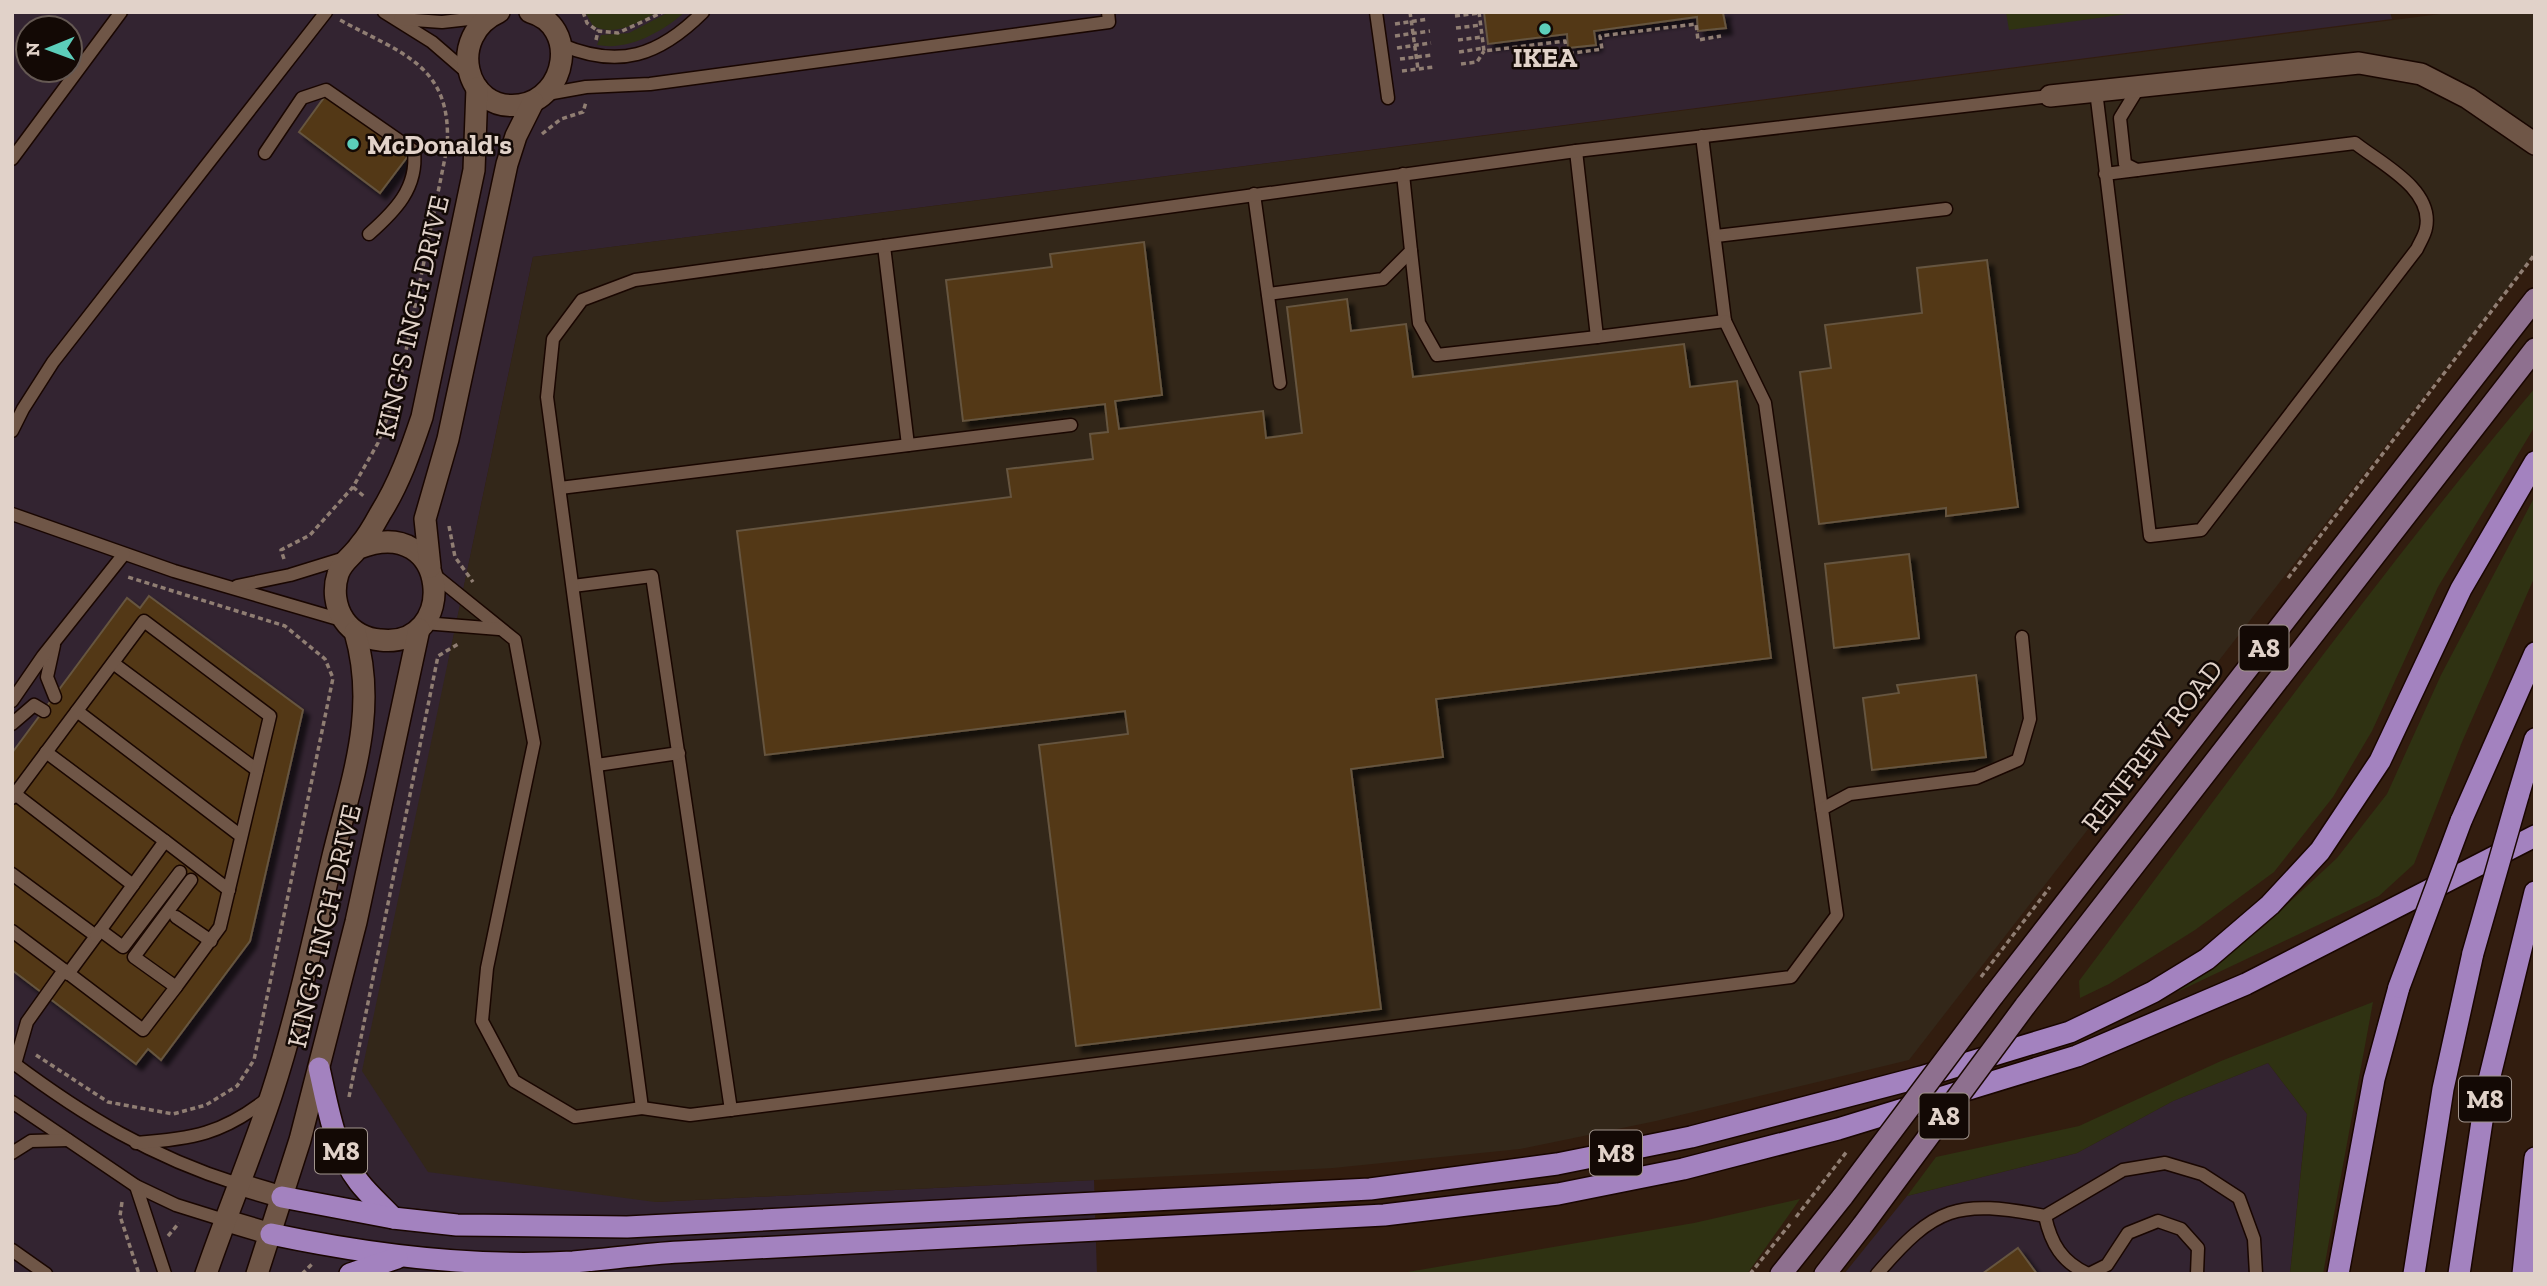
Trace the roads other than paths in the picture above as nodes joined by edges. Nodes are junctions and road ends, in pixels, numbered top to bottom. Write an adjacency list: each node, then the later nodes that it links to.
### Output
1 (121, 12): 22 (lane)
2 (384, 12): 10 (lane)
3 (530, 12): 11 (street)
4 (560, 12): 11 (street, KING'S INCH DRIVE)
5 (703, 12): 11 (lane)
6 (1376, 12): 17 (lane)
7 (326, 13): 39 (lane)
8 (493, 15): 10 (lane); 12 (street, KING'S INCH DRIVE)
9 (1108, 17): 16 (lane)
10 (396, 19): 12 (lane)
11 (560, 41): 16 (street, KING'S INCH DRIVE)
12 (473, 81): 16 (street); 44 (street, KING'S INCH DRIVE)
13 (2139, 87): 14 (street); 19 (street); 23 (lane)
14 (2096, 91): 15 (street); 25 (lane)
15 (2050, 96): 18 (lane)
16 (540, 98): 46 (street, KING'S INCH DRIVE)
17 (1388, 98)
18 (1702, 136): 20 (lane); 29 (lane)
19 (2535, 144)
20 (1576, 150): 24 (lane); 35 (lane)
21 (265, 153): 28 (lane)
22 (12, 159)
23 (2137, 170): 25 (lane); 25 (lane)
24 (1403, 174): 26 (lane); 31 (lane)
25 (2105, 174)
26 (1254, 194): 30 (lane); 32 (lane)
27 (1946, 209): 29 (lane)
28 (369, 234)
29 (1716, 236): 34 (lane)
30 (884, 246): 40 (lane); 42 (lane)
31 (1411, 251): 32 (lane); 35 (lane)
32 (1268, 294): 37 (lane)
33 (2535, 299): 106 (main road, RENFREW ROAD / A8, bridge)
34 (1725, 321): 35 (lane); 68 (lane)
35 (1597, 337)
36 (2535, 349): 107 (main road, RENFREW ROAD / A8, bridge)
37 (1280, 383)
38 (1071, 425): 40 (lane)
39 (12, 431)
40 (908, 445): 42 (lane)
41 (2535, 462): 96 (highway, M8)
42 (560, 488): 48 (lane)
43 (12, 514): 45 (lane)
44 (353, 553): 46 (street); 47 (lane); 49 (street, KING'S INCH DRIVE)
45 (124, 554): 47 (lane); 53 (lane)
46 (431, 570): 50 (street, KING'S INCH DRIVE); 51 (lane)
47 (233, 586): 49 (lane)
48 (573, 586): 64 (lane); 65 (lane)
49 (350, 626): 50 (street); 84 (street, KING'S INCH DRIVE)
50 (421, 626): 51 (lane); 83 (street, KING'S INCH DRIVE)
51 (499, 629): 86 (lane)
52 (2022, 637): 68 (lane)
53 (54, 645): 56 (lane); 58 (lane)
54 (2535, 653): 112 (highway, bridge)
55 (113, 663): 60 (lane); 66 (lane); 66 (lane)
56 (50, 684): 57 (lane); 58 (lane)
57 (55, 697)
58 (14, 698)
59 (44, 711): 61 (lane)
60 (77, 711): 63 (lane); 69 (lane)
61 (12, 724)
62 (2535, 739): 113 (highway, M8, bridge)
63 (46, 752): 67 (lane); 71 (lane)
64 (679, 753): 65 (lane); 87 (lane)
65 (597, 765): 86 (lane)
66 (257, 770): 69 (lane)
67 (13, 796): 73 (lane)
68 (1822, 809): 87 (lane)
69 (242, 836): 74 (lane)
70 (2535, 836): 100 (highway, M8)
71 (165, 841): 73 (lane); 74 (lane)
72 (12, 874): 78 (lane)
73 (133, 885): 78 (lane)
74 (229, 890): 79 (lane)
75 (2535, 892): 114 (highway, M8)
76 (176, 917): 79 (lane)
77 (12, 931): 80 (lane)
78 (98, 933): 80 (lane); 81 (lane)
79 (211, 942): 81 (lane)
80 (66, 972): 81 (lane); 82 (lane)
81 (176, 987)
82 (13, 1063): 89 (lane)
83 (319, 1068): 94 (street, KING'S INCH DRIVE); 96 (highway, M8)
84 (271, 1095): 89 (lane); 92 (street, KING'S INCH DRIVE)
85 (12, 1102): 88 (lane)
86 (642, 1108): 87 (lane)
87 (731, 1110)
88 (68, 1140): 90 (lane); 93 (lane)
89 (136, 1143): 92 (lane)
90 (12, 1153)
91 (2535, 1158): 115 (highway)
92 (238, 1184): 94 (street); 97 (street, KING'S INCH DRIVE)
93 (135, 1186): 97 (lane); 102 (lane)
94 (282, 1197): 96 (highway, M8); 98 (street, KING'S INCH DRIVE)
95 (2045, 1216): 108 (lane); 109 (lane); 111 (lane)
96 (393, 1218)
97 (225, 1220): 98 (street); 103 (street, KING'S INCH DRIVE)
98 (271, 1234): 100 (highway, M8); 104 (street, KING'S INCH DRIVE)
99 (12, 1250): 101 (lane)
100 (402, 1256): 105 (highway, M8)
101 (46, 1274)
102 (165, 1274)
103 (206, 1274)
104 (257, 1274)
105 (350, 1274)
106 (1781, 1274)
107 (1825, 1274)
108 (1877, 1274)
109 (2089, 1274): 110 (lane)
110 (2197, 1274)
111 (2256, 1274)
112 (2337, 1274)
113 (2414, 1274)
114 (2459, 1274)
115 (2523, 1274)

